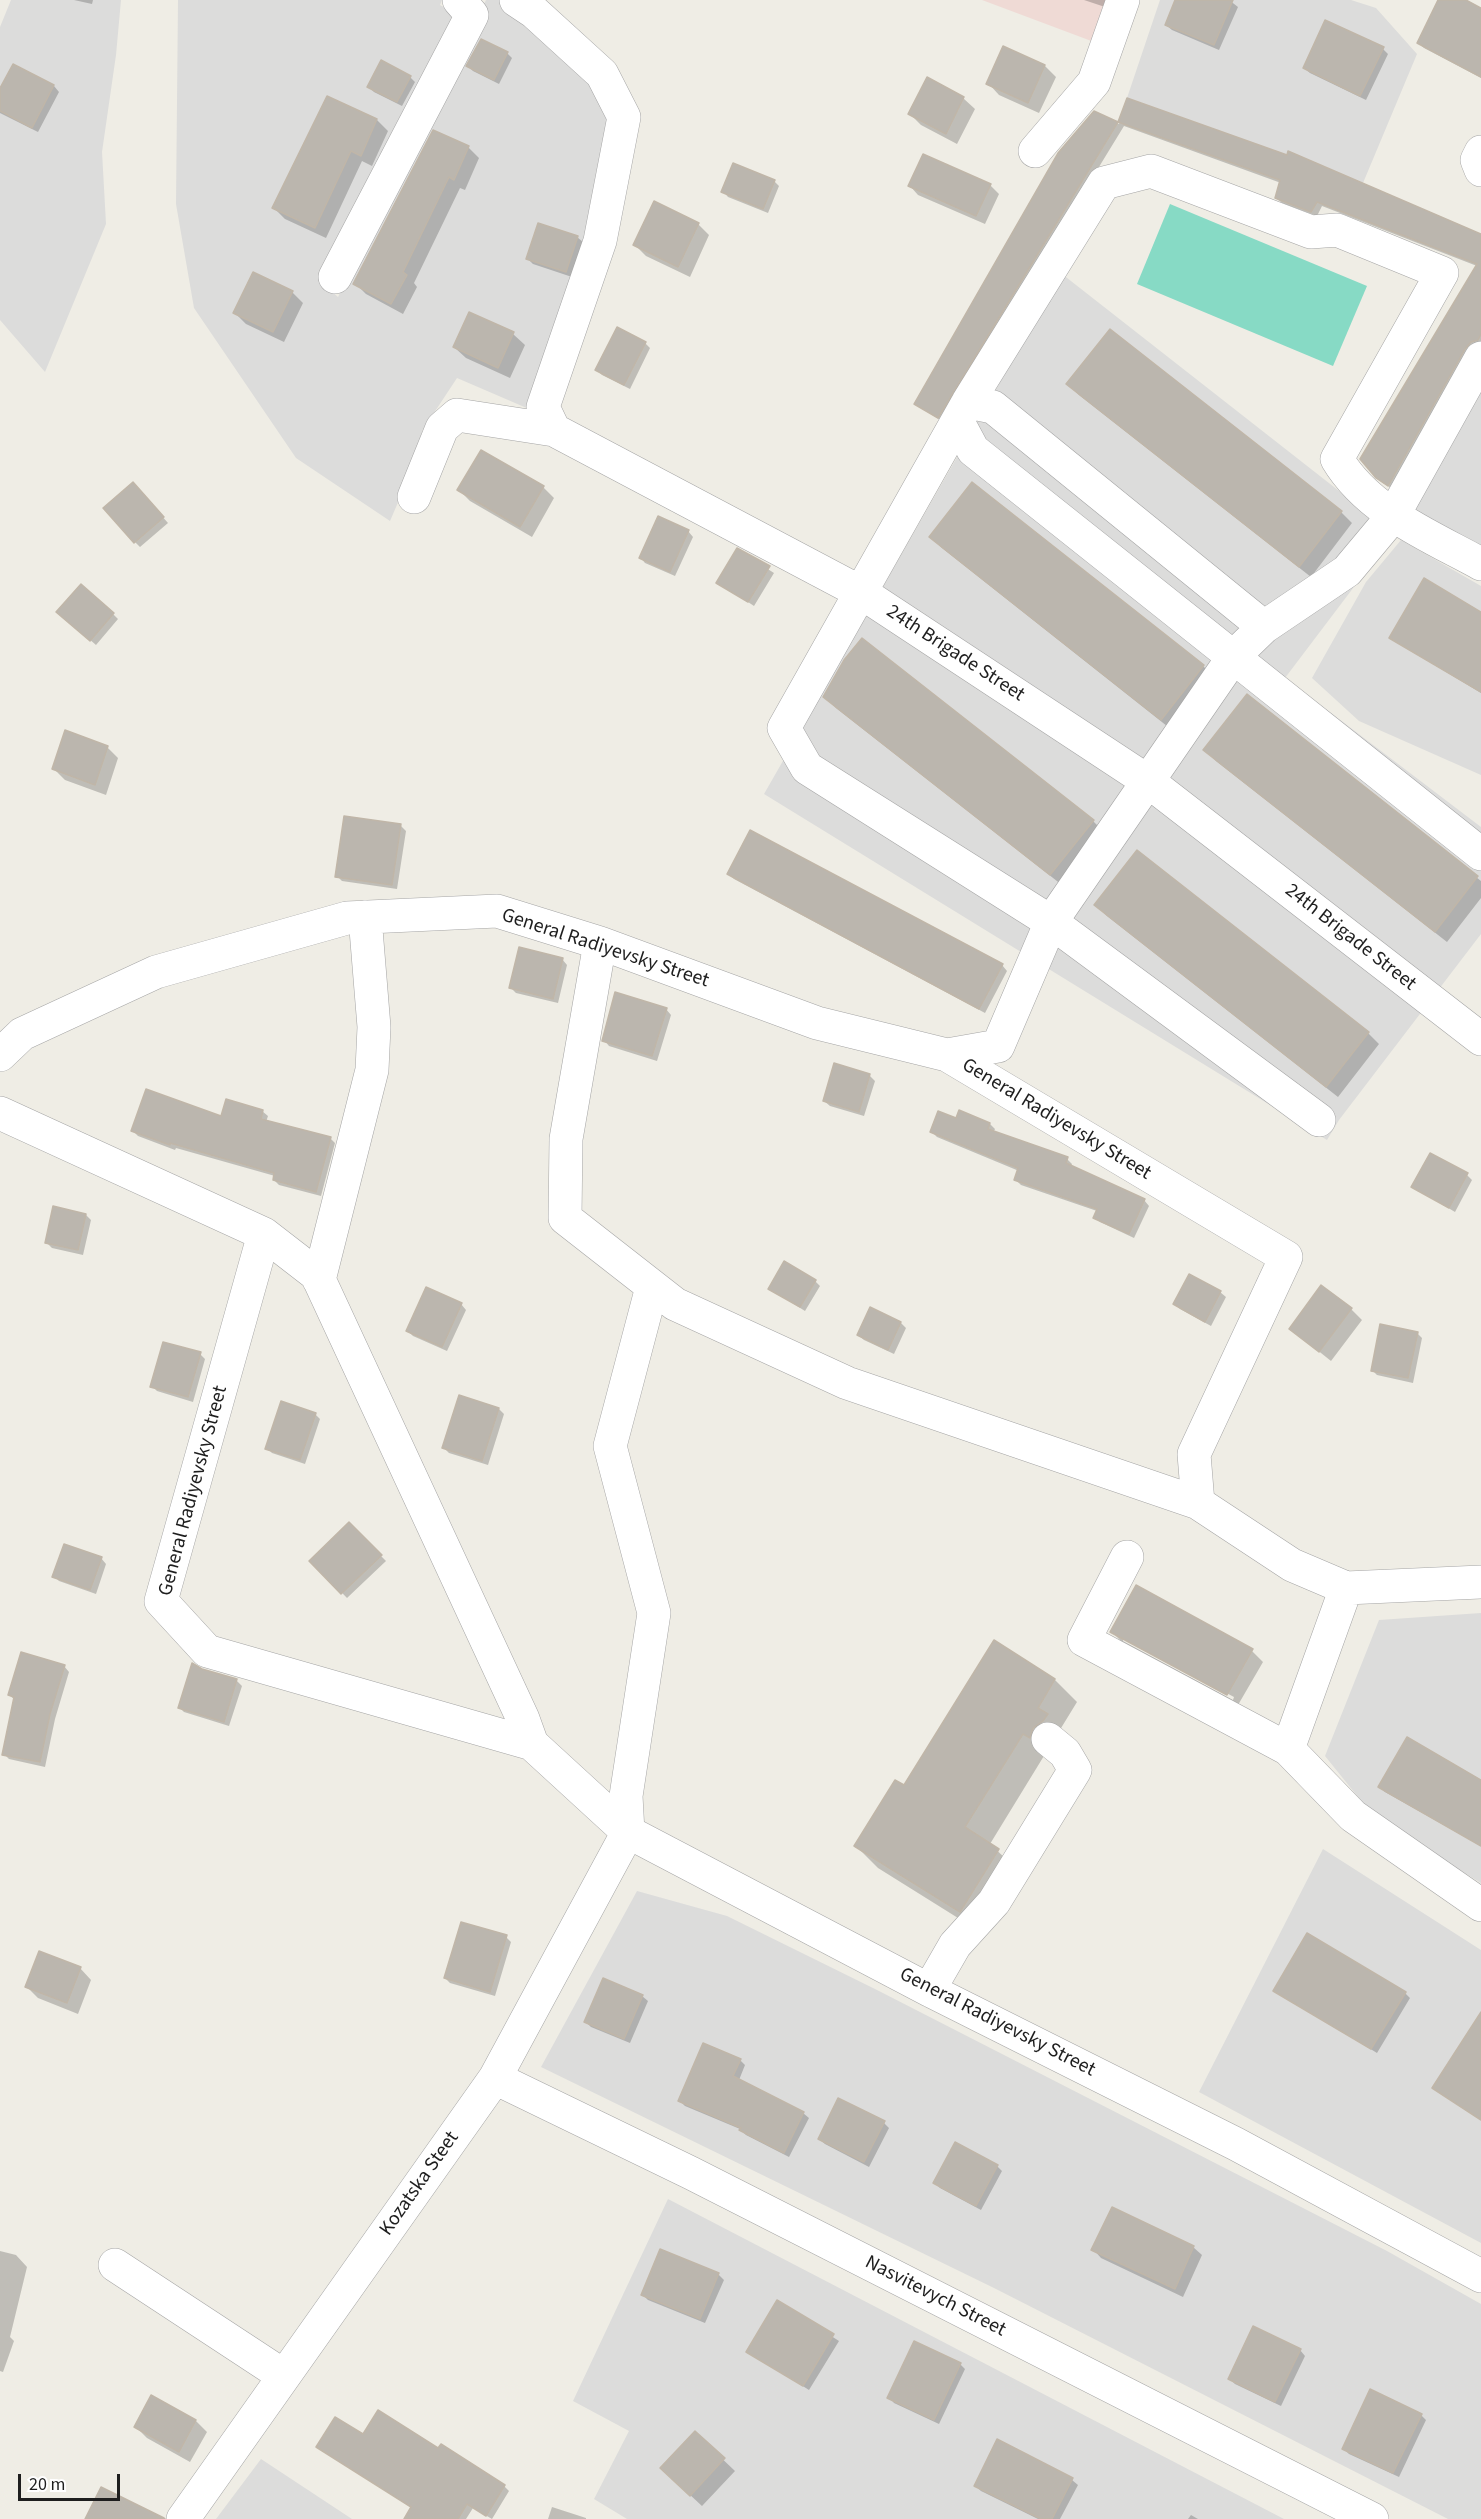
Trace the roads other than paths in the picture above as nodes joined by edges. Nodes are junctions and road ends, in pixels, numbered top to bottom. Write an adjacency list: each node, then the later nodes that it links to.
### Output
1 (459, 0): 7 (street)
2 (516, 0): 10 (street)
3 (1123, 0): 4 (street)
4 (1035, 150)
5 (1481, 152): 6 (street)
6 (1481, 170)
7 (335, 277)
8 (1481, 358): 12 (street)
9 (963, 412): 12 (street); 14 (street); 15 (street); 16 (street)
10 (554, 430): 11 (street, 24th Brigade Street); 14 (street, 24th Brigade Street)
11 (414, 497)
12 (1393, 516): 13 (street); 15 (street)
13 (1481, 564)
14 (862, 593): 17 (street, 24th Brigade Street); 20 (street)
15 (1264, 627): 16 (street)
16 (1233, 656): 17 (street); 18 (street)
17 (1149, 782): 20 (street); 22 (street, 24th Brigade Street)
18 (1481, 854)
19 (365, 917): 21 (street, General Radiyevsky Street); 23 (street, General Radiyevsky Street); 28 (street)
20 (1051, 922): 24 (street); 26 (street)
21 (600, 943): 24 (street, General Radiyevsky Street); 29 (street)
22 (1481, 1040)
23 (0, 1055)
24 (947, 1055): 30 (street, General Radiyevsky Street)
25 (0, 1113): 27 (street, General Radiyevsky Street)
26 (1319, 1120)
27 (264, 1234): 28 (street, General Radiyevsky Street); 35 (street, General Radiyevsky Street)
28 (319, 1280): 35 (street, General Radiyevsky Street)
29 (652, 1287): 30 (street); 37 (street)
30 (1198, 1503): 33 (street)
31 (1127, 1557): 36 (street)
32 (1481, 1582): 33 (street)
33 (1346, 1588): 36 (street)
34 (1048, 1739): 39 (street)
35 (532, 1744): 37 (street, General Radiyevsky Street)
36 (1288, 1749): 38 (street)
37 (628, 1832): 39 (street, General Radiyevsky Street); 40 (street, Kozatska Steet)
38 (1481, 1905)
39 (929, 1990): 42 (street, General Radiyevsky Street)
40 (495, 2078): 43 (street, Kozatska Steet); 45 (street, Nasvitevych Street)
41 (115, 2265): 43 (street)
42 (1481, 2276)
43 (284, 2376): 44 (street, Kozatska Steet)
44 (183, 2519)
45 (1372, 2519)

